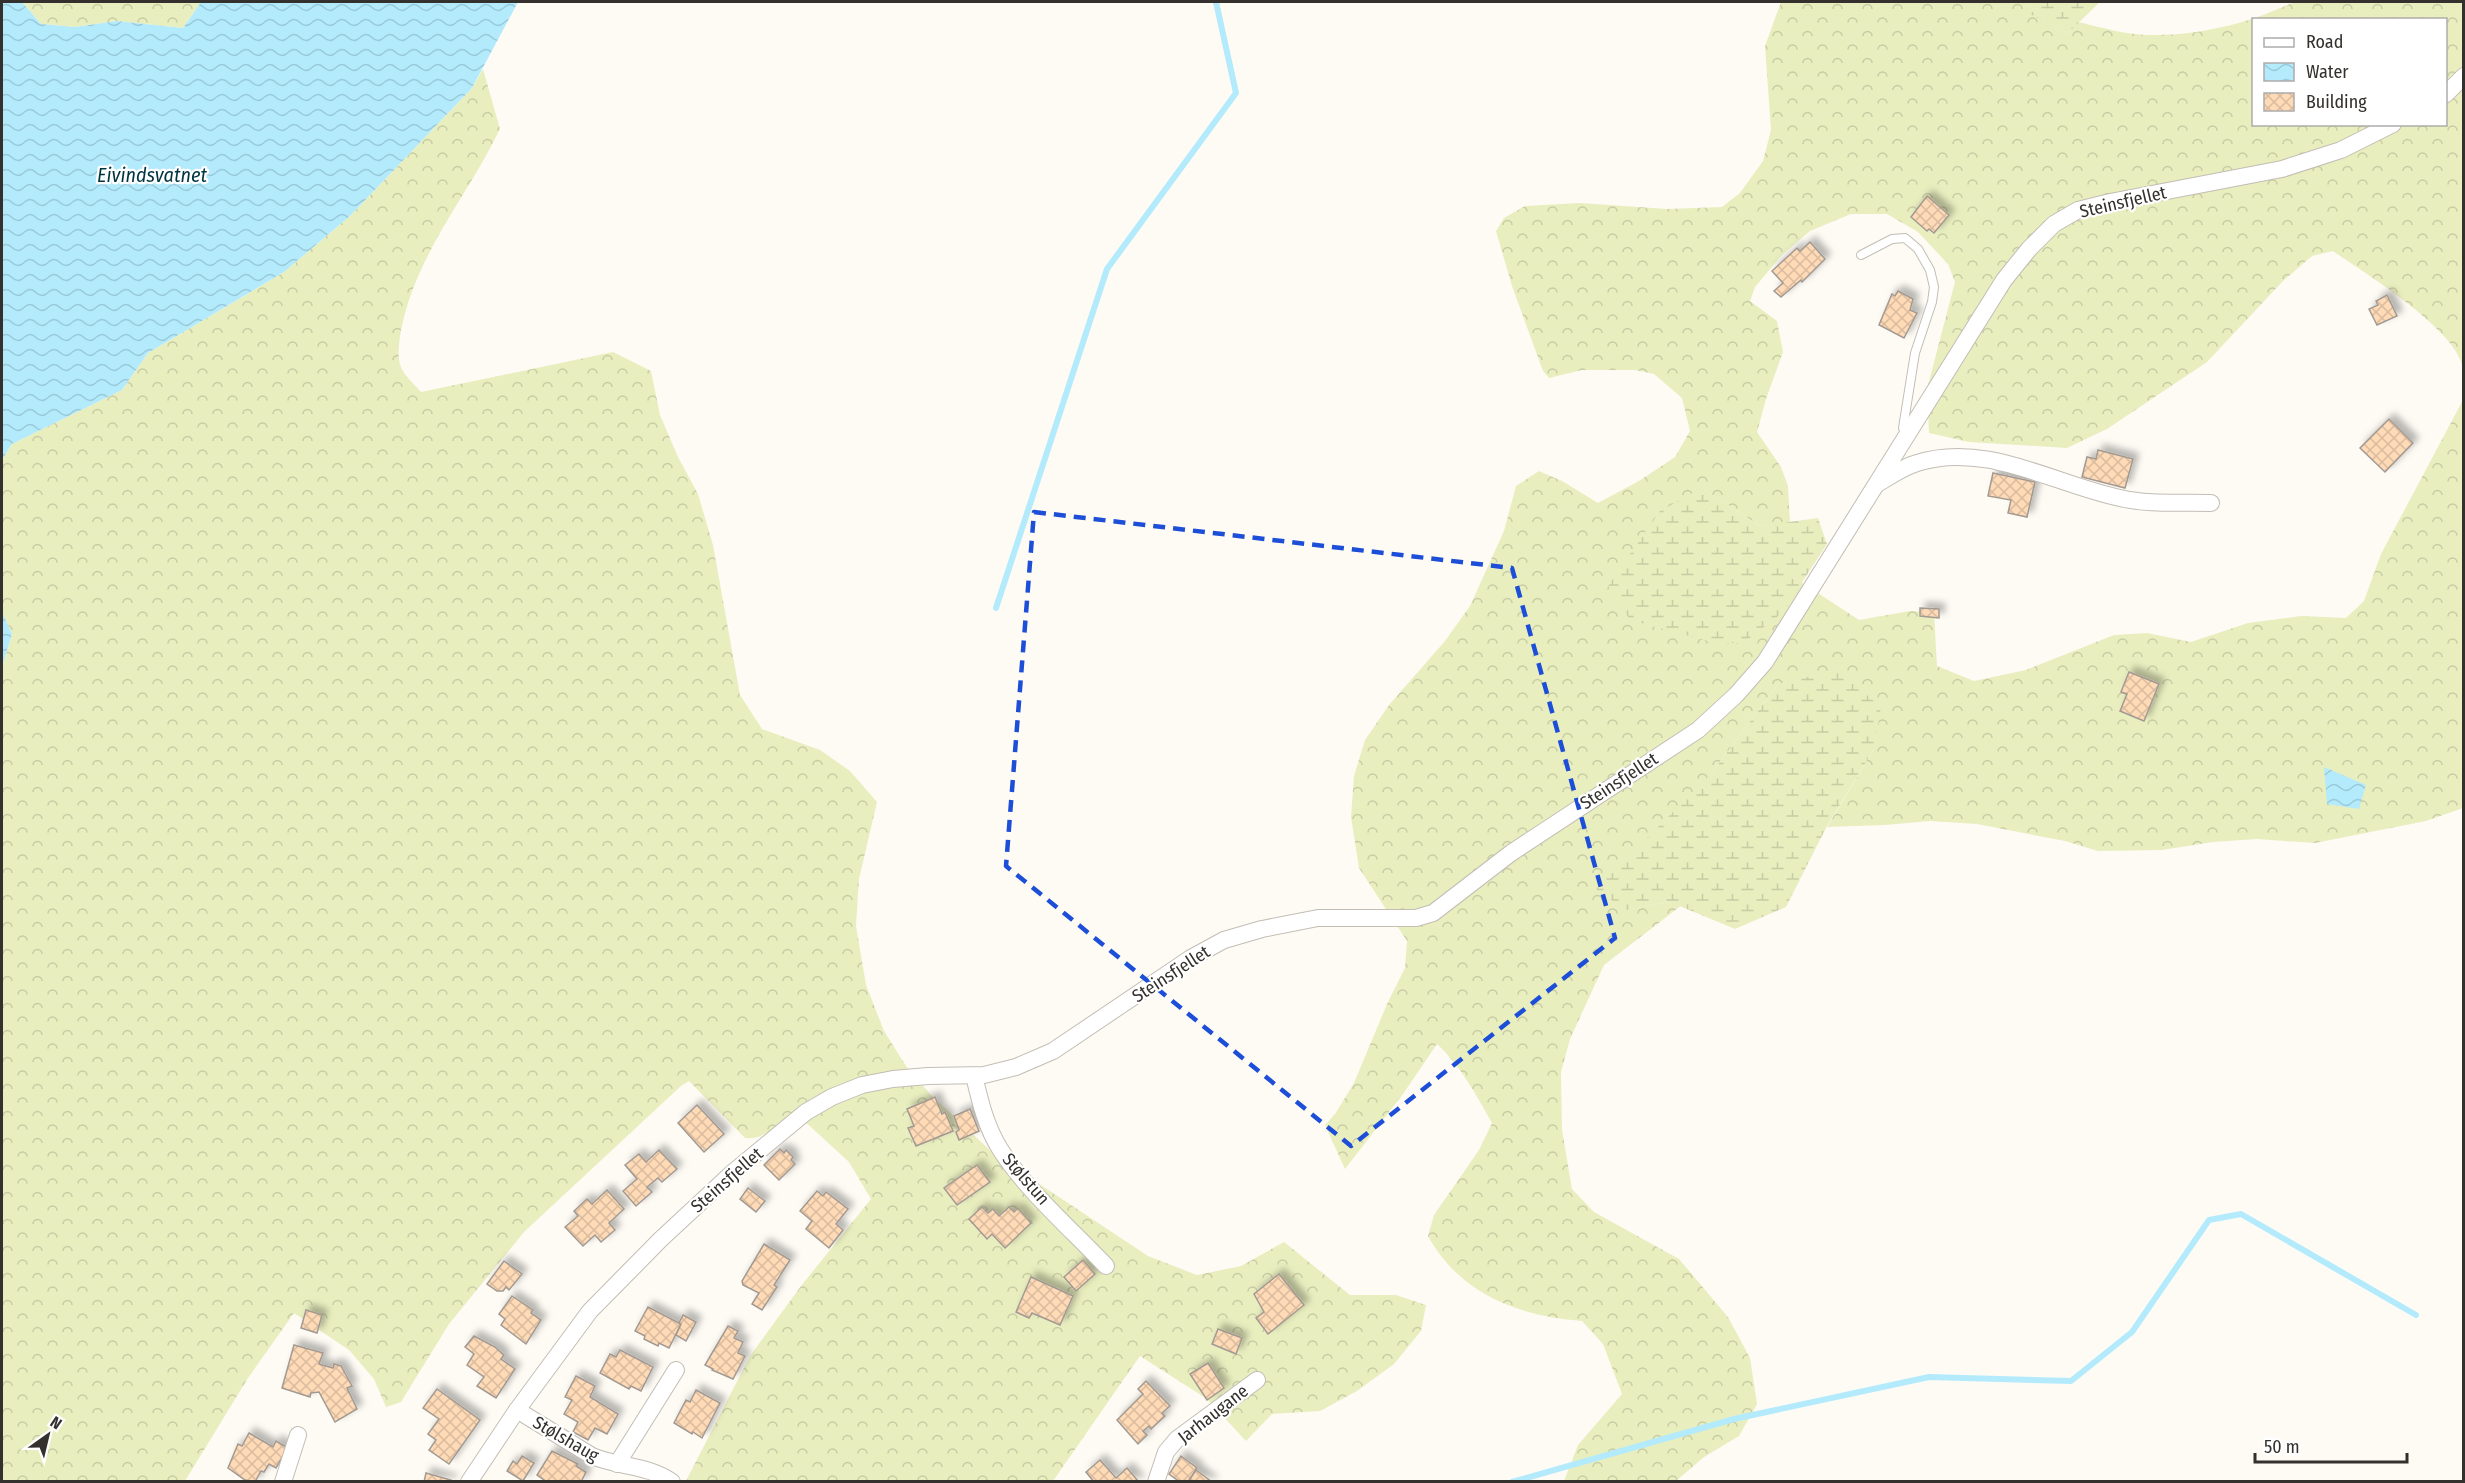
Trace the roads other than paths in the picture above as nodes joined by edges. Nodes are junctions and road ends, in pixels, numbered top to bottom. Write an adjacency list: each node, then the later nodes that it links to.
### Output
1 (2463, 76): 2 (street)
2 (2447, 92)
3 (2389, 126): 5 (street, Steinsfjellet)
4 (1861, 255): 5 (lane)
5 (1906, 435): 6 (street, Steinsfjellet)
6 (1876, 485): 7 (street, Steinsfjellet); 8 (street, Steinsfjellet)
7 (2211, 502)
8 (974, 1076): 9 (street, Stølstun); 12 (street, Steinsfjellet)
9 (1106, 1266)
10 (676, 1370): 14 (street, Stølshaug)
11 (1257, 1380): 18 (street, Jarhaugane)
12 (517, 1410): 14 (street, Stølshaug); 16 (street, Steinsfjellet)
13 (298, 1435): 15 (street)
14 (617, 1464): 17 (street, Stølshaug)
15 (283, 1482)
16 (469, 1482)
17 (672, 1482)
18 (1156, 1482)

